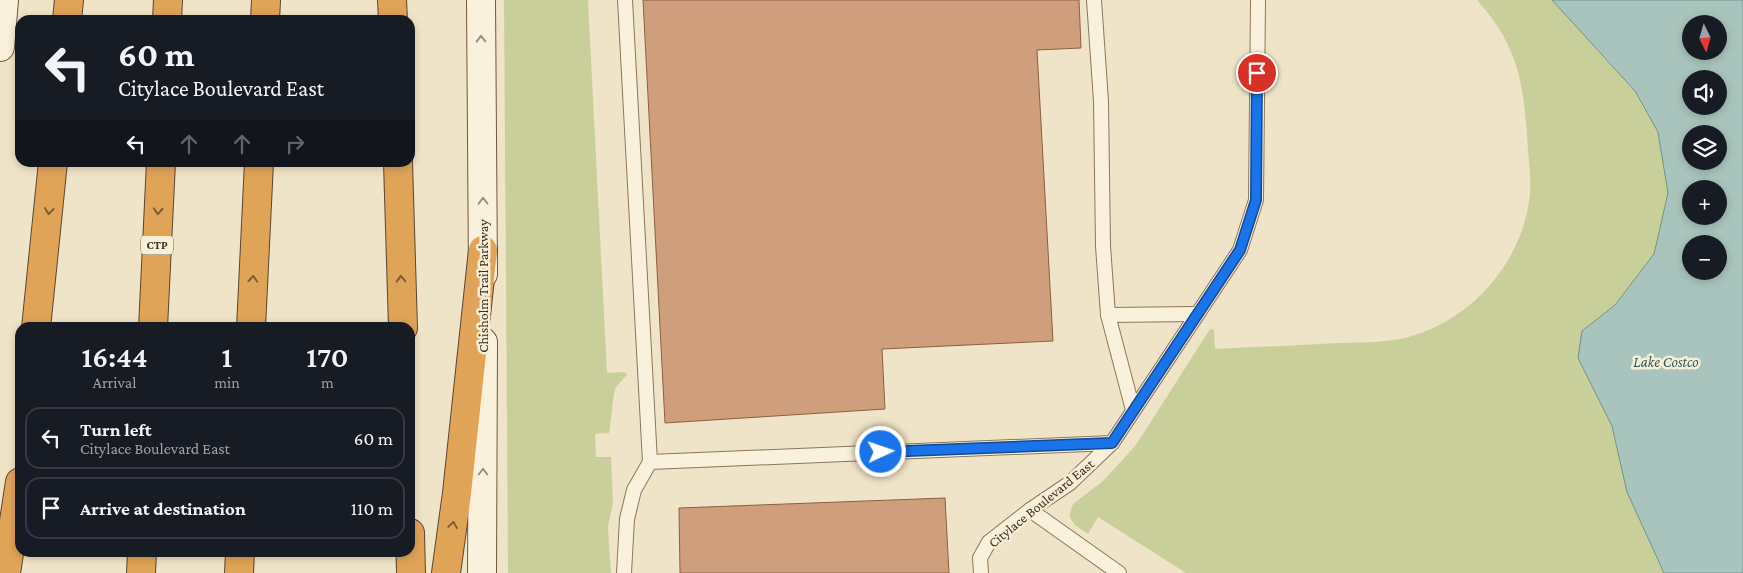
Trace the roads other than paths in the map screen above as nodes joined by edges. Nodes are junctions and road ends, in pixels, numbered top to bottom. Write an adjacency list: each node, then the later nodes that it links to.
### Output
1 (4, 0): 14 (main road)
2 (69, 0): 10 (highway)
3 (168, 0): 11 (highway)
4 (266, 0): 12 (highway)
5 (392, 0): 13 (highway)
6 (481, 0): 19 (main road, Chisholm Trail Parkway, one-way to 6)
7 (625, 0): 28 (lane)
8 (1094, 0): 21 (lane)
9 (1258, 0): 20 (lane, Citylace Boulevard East)
10 (68, 15)
11 (167, 15)
12 (266, 15)
13 (393, 15)
14 (0, 47)
15 (52, 167): 22 (highway, one-way to 22)
16 (161, 167): 23 (highway, CTP, one-way to 23)
17 (259, 167): 24 (highway, one-way to 17)
18 (398, 167): 25 (highway, one-way to 18)
19 (483, 250): 39 (highway, one-way to 19); 40 (main road, Chisholm Trail Parkway, one-way to 19)
20 (1196, 314): 21 (lane); 26 (lane, Citylace Boulevard East)
21 (1108, 315): 26 (lane)
22 (37, 322)
23 (153, 322)
24 (251, 322)
25 (403, 322)
26 (1133, 410): 27 (lane, Citylace Boulevard East)
27 (1112, 443): 28 (lane); 30 (lane, Citylace Boulevard East)
28 (650, 462): 41 (lane)
29 (0, 509): 35 (highway)
30 (1030, 510): 42 (lane, Citylace Boulevard East); 43 (lane)
31 (15, 512): 35 (highway)
32 (142, 557): 36 (highway)
33 (240, 557): 37 (highway)
34 (411, 557): 38 (highway)
35 (5, 573)
36 (141, 573)
37 (240, 573)
38 (411, 573)
39 (446, 573)
40 (482, 573)
41 (624, 573)
42 (981, 573)
43 (1119, 573)

